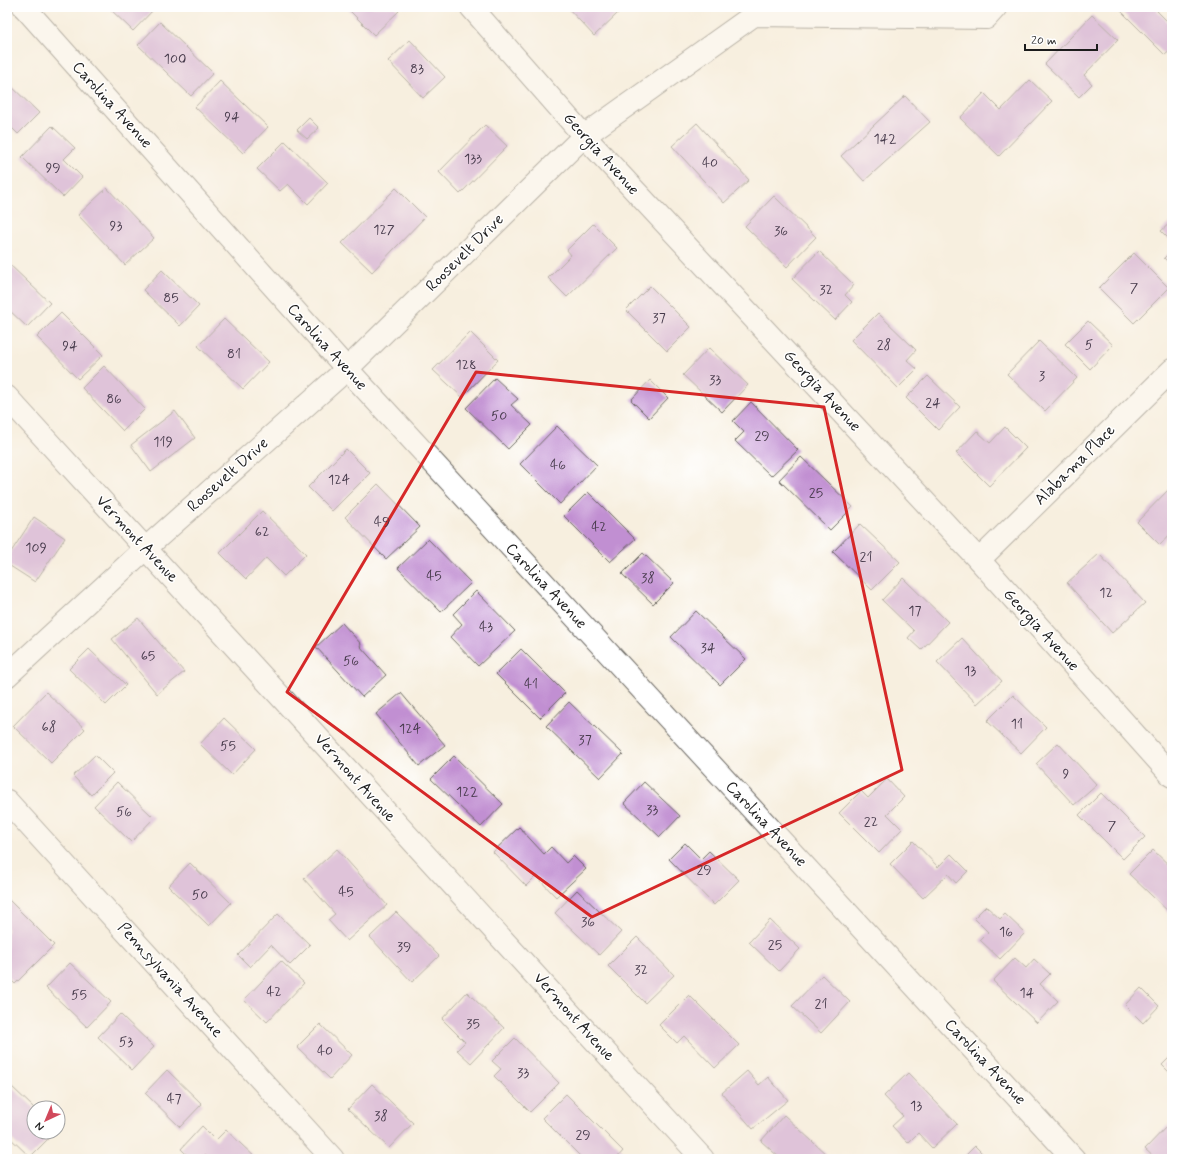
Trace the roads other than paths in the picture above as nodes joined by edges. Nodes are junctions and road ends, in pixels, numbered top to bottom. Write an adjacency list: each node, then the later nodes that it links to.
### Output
1 (24, 7): 6 (street, Carolina Avenue)
2 (471, 7): 5 (street, Georgia Avenue)
3 (996, 7): 4 (street, Roosevelt Drive)
4 (754, 11): 5 (street, Roosevelt Drive)
5 (584, 136): 6 (street, Roosevelt Drive); 10 (street, Georgia Avenue)
6 (347, 369): 9 (street, Roosevelt Drive); 16 (street, Carolina Avenue)
7 (1172, 370): 10 (street, Alabama Place)
8 (7, 397): 9 (street, Vermont Avenue)
9 (146, 548): 11 (street, Roosevelt Drive); 15 (street, Vermont Avenue)
10 (979, 560): 12 (street, Georgia Avenue)
11 (7, 676)
12 (1172, 776)
13 (7, 801): 14 (street, Pennsylvania Avenue)
14 (333, 1159)
15 (703, 1159)
16 (1074, 1159)

